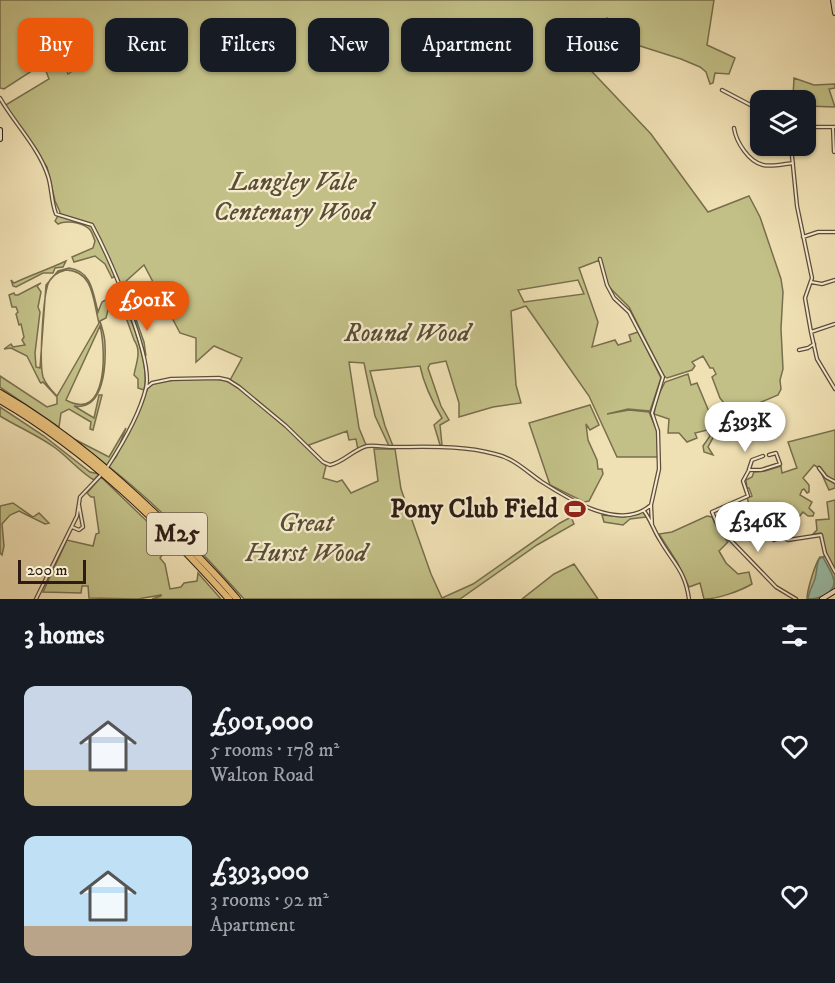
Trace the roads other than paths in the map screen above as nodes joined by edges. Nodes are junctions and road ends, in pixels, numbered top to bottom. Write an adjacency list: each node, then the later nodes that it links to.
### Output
1 (833, 0): 2 (main road)
2 (835, 12)
3 (722, 90): 5 (street)
4 (0, 99): 23 (street)
5 (750, 105)
6 (816, 127): 7 (street)
7 (834, 127): 11 (street)
8 (734, 128): 13 (street)
9 (0, 130): 10 (main road)
10 (0, 140)
11 (834, 152)
12 (792, 156): 13 (street)
13 (793, 163): 15 (street)
14 (835, 232): 15 (street)
15 (803, 237): 18 (street)
16 (600, 259): 37 (street)
17 (835, 280): 18 (street)
18 (811, 282): 20 (street)
19 (835, 324): 20 (street)
20 (812, 332): 21 (street)
21 (814, 344): 22 (street); 26 (street)
22 (799, 350)
23 (146, 380): 24 (street); 25 (street)
24 (152, 383): 25 (street); 39 (street)
25 (146, 388): 31 (street)
26 (835, 389)
27 (0, 393): 47 (highway, M25)
28 (0, 400): 46 (highway, M25)
29 (770, 454): 33 (street)
30 (763, 456): 33 (street)
31 (108, 466)
32 (819, 468): 35 (street)
33 (749, 470): 49 (street)
34 (100, 476): 36 (street)
35 (835, 482)
36 (79, 505): 41 (street); 41 (street)
37 (651, 505): 38 (street); 39 (street)
38 (651, 510): 39 (street); 40 (street)
39 (645, 512): 40 (street)
40 (652, 525): 48 (street)
41 (72, 527): 45 (street)
42 (774, 540): 43 (street)
43 (835, 572)
44 (835, 591): 50 (main road)
45 (36, 599)
46 (229, 599)
47 (237, 599)
48 (689, 599)
49 (796, 599)
50 (822, 599)

